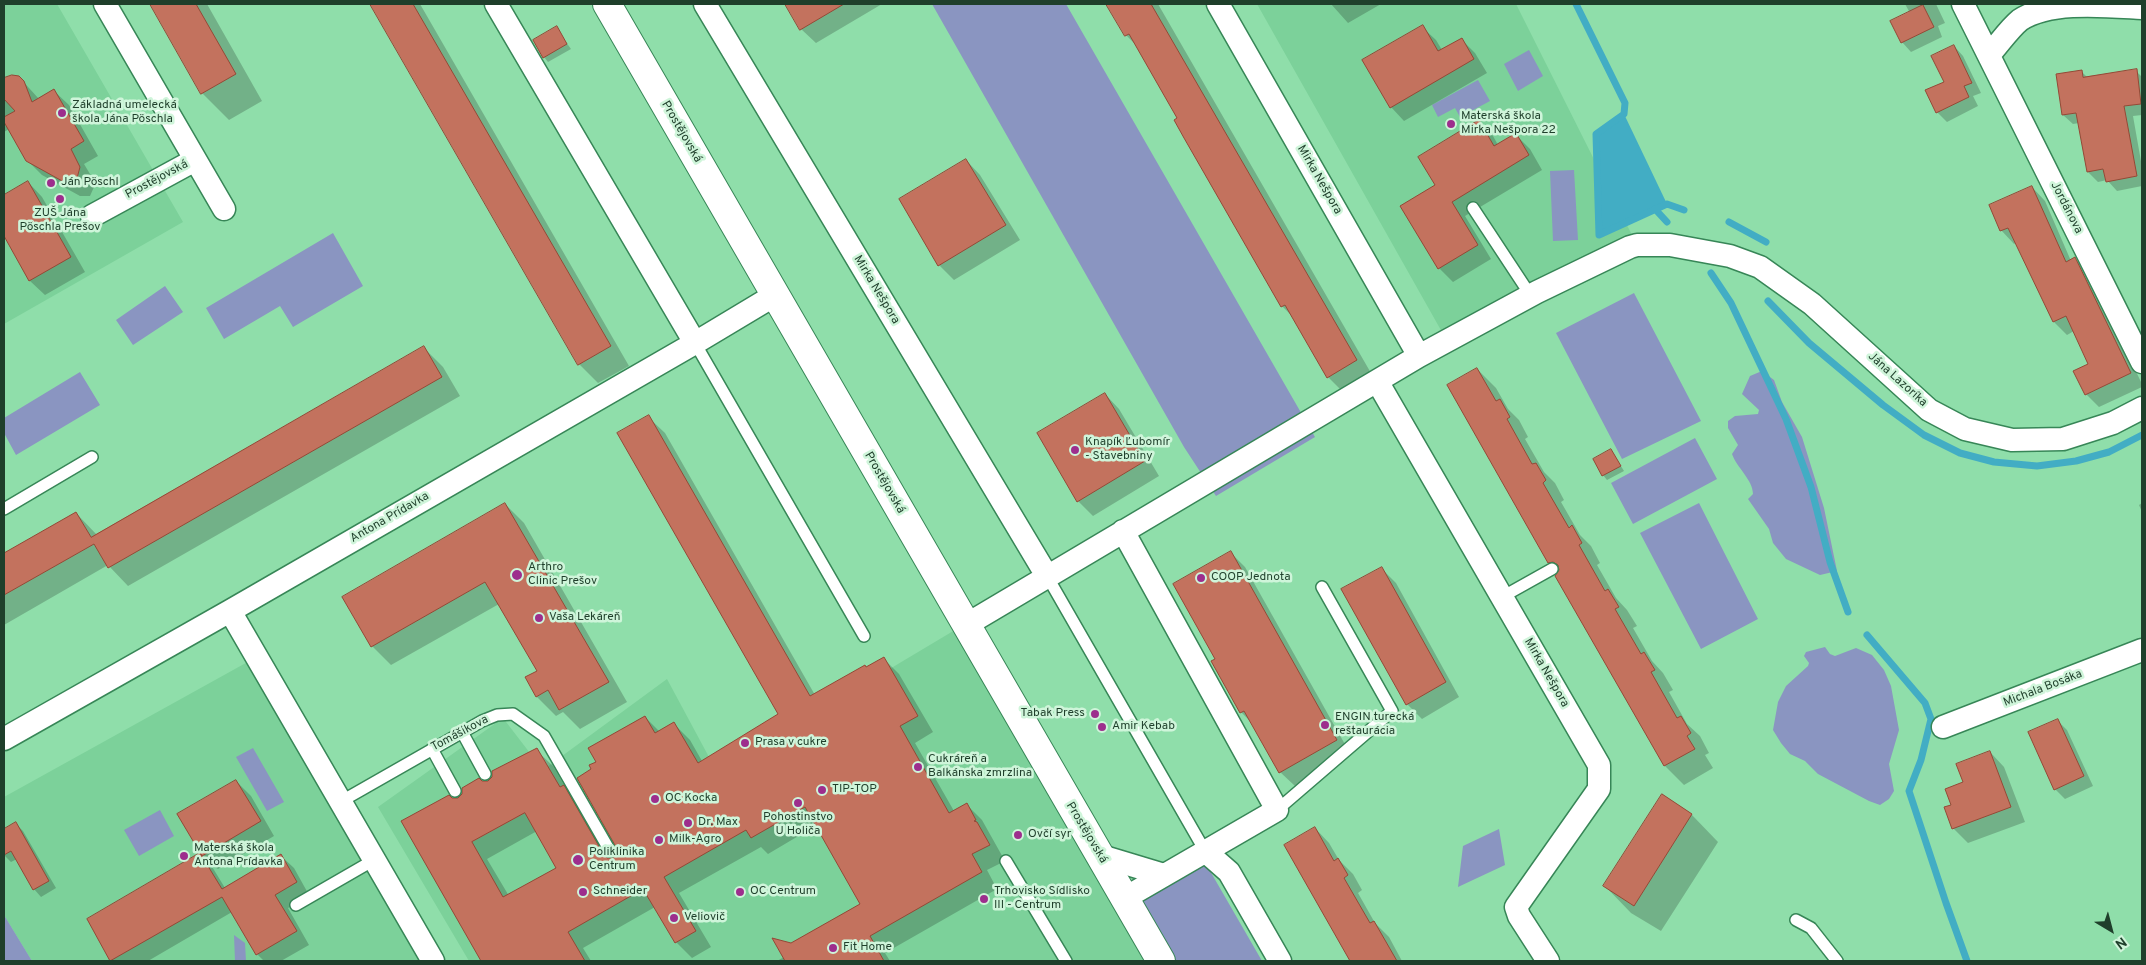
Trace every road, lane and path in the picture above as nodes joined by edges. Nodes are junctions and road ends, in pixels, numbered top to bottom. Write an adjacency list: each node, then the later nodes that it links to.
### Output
1 (105, 4): 10 (street, Prostějovská)
2 (496, 4): 16 (street)
3 (607, 4): 14 (street, Prostějovská)
4 (705, 4): 25 (street, Mirka Nešpora)
5 (1218, 4): 17 (street, Mirka Nešpora)
6 (1963, 4): 9 (street, Jordánova)
7 (2047, 6): 8 (street); 9 (street)
8 (2142, 8)
9 (1989, 55): 18 (street, Jordánova)
10 (195, 160): 12 (street); 13 (street, Prostějovská)
11 (1474, 208): 15 (lane)
12 (224, 209)
13 (92, 216)
14 (775, 295): 16 (street, Antona Prídavka); 29 (street, Prostějovská)
15 (1531, 296): 17 (street); 20 (street, Jána Lazoríka)
16 (695, 343): 28 (street, Antona Prídavka); 30 (lane)
17 (1419, 356): 19 (street)
18 (2142, 362)
19 (1377, 382): 23 (street); 27 (street, Mirka Nešpora)
20 (2142, 408)
21 (92, 458): 22 (lane)
22 (4, 508)
23 (1123, 531): 25 (street); 39 (street)
24 (1552, 569): 27 (lane)
25 (1047, 576): 29 (street); 41 (lane)
26 (1322, 587): 39 (lane)
27 (1502, 597): 53 (street, Mirka Nešpora)
28 (230, 612): 34 (street, Antona Prídavka); 38 (street)
29 (966, 625): 42 (street, Prostějovská)
30 (864, 636)
31 (2142, 650): 32 (street, Michala Bosáka)
32 (1949, 723)
33 (462, 732): 35 (lane, Tomášikova); 36 (lane); 40 (lane, Tomášikova)
34 (4, 739)
35 (432, 749): 37 (lane); 38 (lane, Tomášikova)
36 (485, 774)
37 (455, 791)
38 (340, 802): 43 (street)
39 (1278, 810): 41 (street)
40 (610, 851)
41 (1205, 851): 45 (street); 52 (street)
42 (1101, 856): 45 (street); 46 (street, Prostějovská)
43 (374, 860): 47 (lane); 49 (street)
44 (1006, 861): 50 (lane)
45 (1164, 875): 46 (street)
46 (1125, 898): 51 (street, Prostějovská)
47 (296, 905)
48 (1796, 920): 54 (lane)
49 (433, 961)
50 (1066, 961)
51 (1161, 961)
52 (1280, 961)
53 (1548, 961)
54 (1836, 961)

